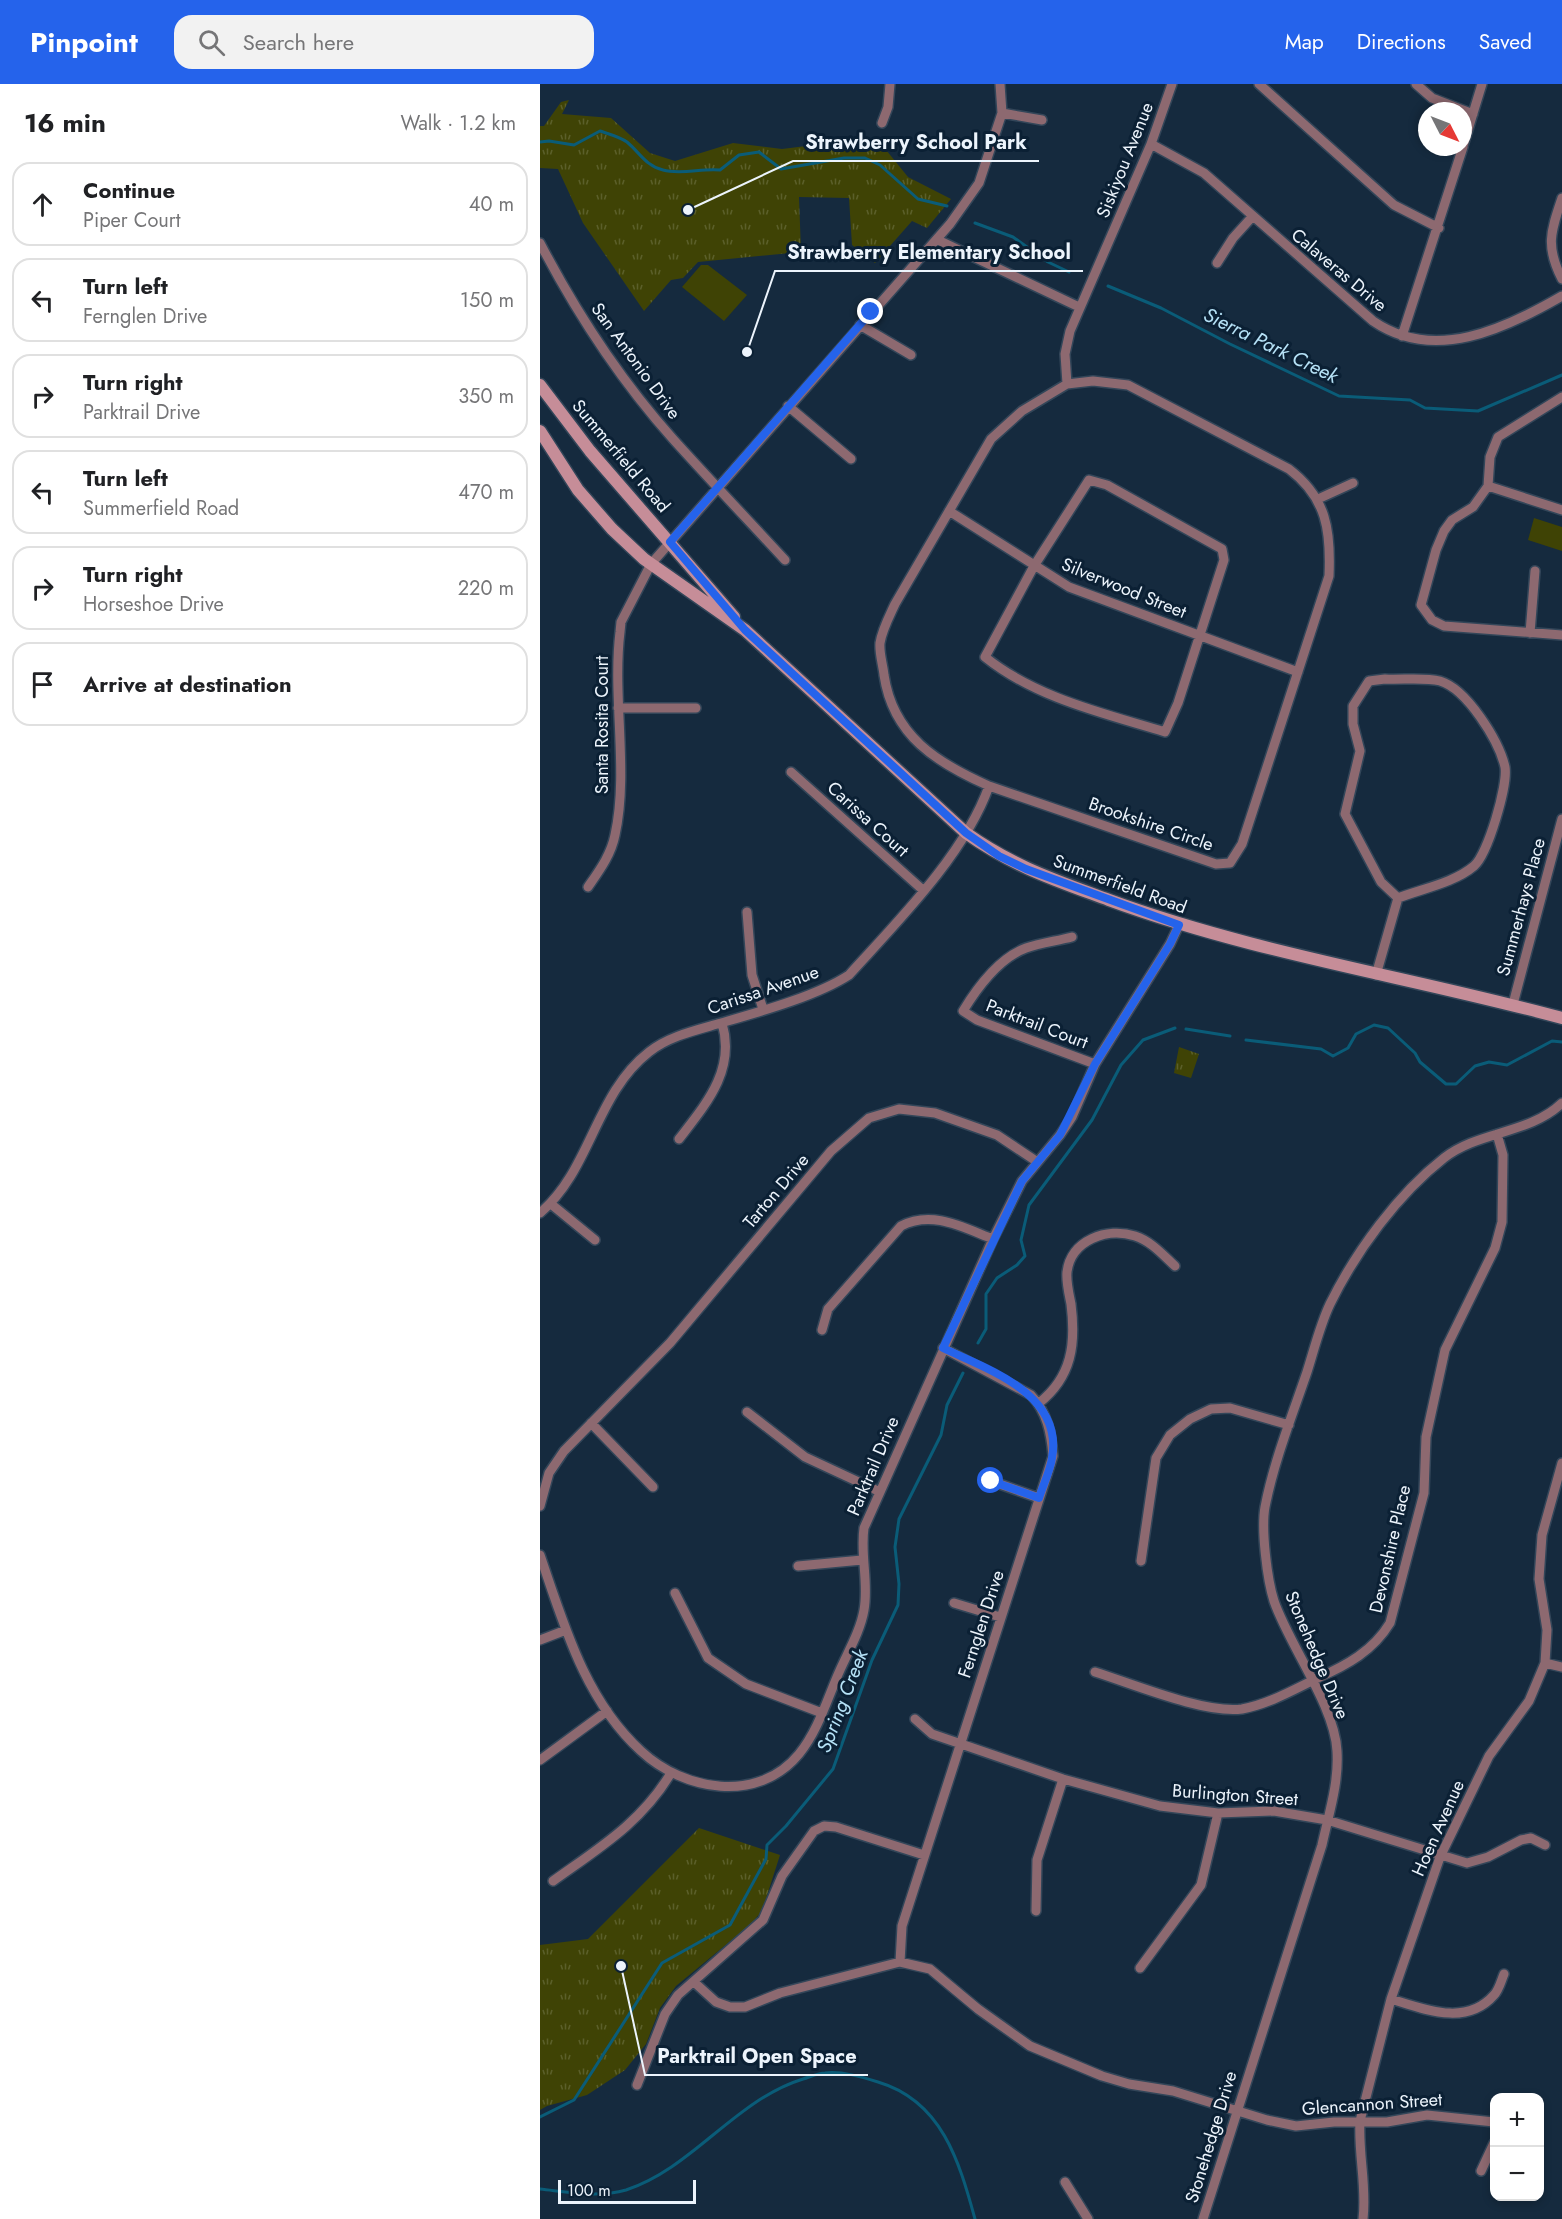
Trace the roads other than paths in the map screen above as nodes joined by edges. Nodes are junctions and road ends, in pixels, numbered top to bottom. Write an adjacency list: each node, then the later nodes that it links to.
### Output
1 (890, 84): 11 (street)
2 (1000, 84): 7 (street)
3 (1172, 84): 12 (street, Siskiyou Avenue)
4 (1259, 84): 16 (street)
5 (1416, 84): 8 (street)
6 (1482, 84): 8 (street)
7 (1002, 113): 10 (street); 17 (street, Santa Rosita Court)
8 (1473, 114): 9 (street)
9 (1472, 117)
10 (1042, 120)
11 (882, 123)
12 (1151, 144): 15 (street, Calaveras Drive); 22 (street, Siskiyou Avenue)
13 (1460, 156): 16 (street)
14 (1562, 198): 20 (street)
15 (1252, 218): 19 (street); 24 (street, Calaveras Drive)
16 (1438, 228): 24 (street)
17 (938, 240): 22 (street); 23 (street, Santa Rosita Court)
18 (540, 243): 34 (street, San Antonio Drive)
19 (1217, 263)
20 (1562, 279)
21 (1562, 296): 24 (street, Calaveras Drive)
22 (1079, 307): 26 (street, Siskiyou Avenue)
23 (860, 325): 25 (street); 29 (street, Santa Rosita Court)
24 (1402, 336)
25 (911, 355)
26 (1067, 384): 35 (street, Brookshire Circle); 37 (street, Brookshire Circle)
27 (540, 385): 38 (street, Summerfield Road)
28 (1562, 397): 33 (street)
29 (788, 406): 31 (street); 34 (street, Santa Rosita Court)
30 (540, 430): 40 (street, Summerfield Road)
31 (851, 459)
32 (1353, 483): 35 (street)
33 (1488, 486): 36 (street); 44 (street)
34 (719, 487): 38 (street, Santa Rosita Court); 39 (street, San Antonio Drive)
35 (1318, 499): 47 (street, Brookshire Circle)
36 (1562, 510)
37 (949, 511): 41 (street, Silverwood Street); 51 (street, Brookshire Circle)
38 (670, 542): 40 (street, Santa Rosita Court); 43 (street, Summerfield Road)
39 (785, 560)
40 (651, 564): 43 (street, Summerfield Road); 48 (street, Santa Rosita Court)
41 (1034, 566): 46 (street, Silverwood Street); 46 (street); 46 (street)
42 (1535, 571): 44 (street)
43 (745, 630): 53 (street, Summerfield Road)
44 (1530, 633): 45 (street)
45 (1562, 635)
46 (1200, 636): 47 (street, Silverwood Street)
47 (1298, 672): 51 (street, Brookshire Circle)
48 (618, 708): 49 (street); 54 (street, Santa Rosita Court)
49 (696, 708)
50 (791, 772): 55 (street, Carissa Court)
51 (989, 786): 53 (street, Carissa Avenue)
52 (1562, 819): 61 (street, Summerhays Place)
53 (966, 833): 55 (street, Carissa Avenue); 58 (street, Summerfield Road)
54 (588, 887)
55 (924, 891): 62 (street, Carissa Avenue)
56 (1398, 898): 56 (street); 60 (street)
57 (747, 912): 62 (street)
58 (1179, 925): 60 (street, Summerfield Road); 65 (street, Parktrail Drive)
59 (1072, 937): 65 (street, Parktrail Court)
60 (1376, 975): 61 (street, Summerfield Road)
61 (1513, 1004): 63 (street, Summerfield Road)
62 (763, 1010): 64 (street, Carissa Avenue)
63 (1562, 1018)
64 (722, 1023): 68 (street); 70 (street, Carissa Avenue)
65 (1095, 1064): 69 (street, Parktrail Drive)
66 (1562, 1103): 67 (street, Stonehedge Drive)
67 (1497, 1134): 80 (street, Stonehedge Drive); 100 (street, Devonshire Place)
68 (679, 1139)
69 (1036, 1161): 72 (street, Parktrail Drive); 79 (street, Tarton Drive)
70 (551, 1204): 71 (street, Carissa Avenue); 73 (street)
71 (540, 1213)
72 (993, 1239): 75 (street); 76 (street, Parktrail Drive)
73 (595, 1240)
74 (1175, 1266): 77 (street)
75 (822, 1330)
76 (943, 1348): 77 (street); 85 (street, Parktrail Drive)
77 (1039, 1403): 86 (street, Fernglen Drive)
78 (747, 1412): 85 (street)
79 (591, 1423): 82 (street, Tarton Drive); 84 (street)
80 (1289, 1425): 90 (street); 100 (street, Stonehedge Drive)
81 (1562, 1463): 97 (street, Hoen Avenue)
82 (544, 1471): 87 (street)
83 (991, 1481): 86 (street)
84 (653, 1487)
85 (878, 1491): 89 (street, Parktrail Drive)
86 (1039, 1498): 94 (street, Fernglen Drive)
87 (540, 1506)
88 (540, 1555): 95 (street, Parktrail Drive)
89 (862, 1560): 91 (street); 102 (street, Parktrail Drive)
90 (1141, 1562)
91 (798, 1566)
92 (675, 1593): 102 (street)
93 (954, 1603): 94 (street)
94 (1000, 1617): 104 (street, Fernglen Drive)
95 (566, 1630): 96 (street); 101 (street, Parktrail Drive)
96 (540, 1640)
97 (1545, 1663): 98 (street); 112 (street, Hoen Avenue)
98 (1562, 1668)
99 (1095, 1672): 100 (street, Devonshire Place)
100 (1312, 1681): 109 (street, Stonehedge Drive)
101 (607, 1711): 105 (street); 106 (street, Parktrail Drive)
102 (822, 1713): 106 (street, Parktrail Drive)
103 (915, 1719): 104 (street, Burlington Street)
104 (960, 1743): 107 (street, Burlington Street); 111 (street, Fernglen Drive)
105 (540, 1760)
106 (671, 1773): 113 (street)
107 (1063, 1779): 108 (street, Burlington Street); 114 (street)
108 (1218, 1813): 109 (street, Burlington Street); 116 (street)
109 (1327, 1820): 112 (street, Burlington Street); 121 (street, Stonehedge Drive)
110 (1545, 1845): 112 (street, Burlington Street)
111 (924, 1855): 115 (street, Fernglen Drive); 118 (street)
112 (1440, 1857): 119 (street, Hoen Avenue)
113 (553, 1881)
114 (1036, 1911)
115 (900, 1962): 118 (street, Glencannon Street); 121 (street, Glencannon Street)
116 (1140, 1968)
117 (1504, 1974): 119 (street)
118 (694, 1982): 120 (street)
119 (1391, 1999): 122 (street, Hoen Avenue)
120 (636, 2085)
121 (1236, 2110): 122 (street, Glencannon Street); 128 (street, Stonehedge Drive)
122 (1360, 2121): 123 (street, Glencannon Street); 129 (street, Hoen Avenue)
123 (1490, 2121)
124 (1492, 2147): 125 (street)
125 (1481, 2171)
126 (1065, 2182): 127 (street)
127 (1088, 2219)
128 (1203, 2219)
129 (1363, 2219)

